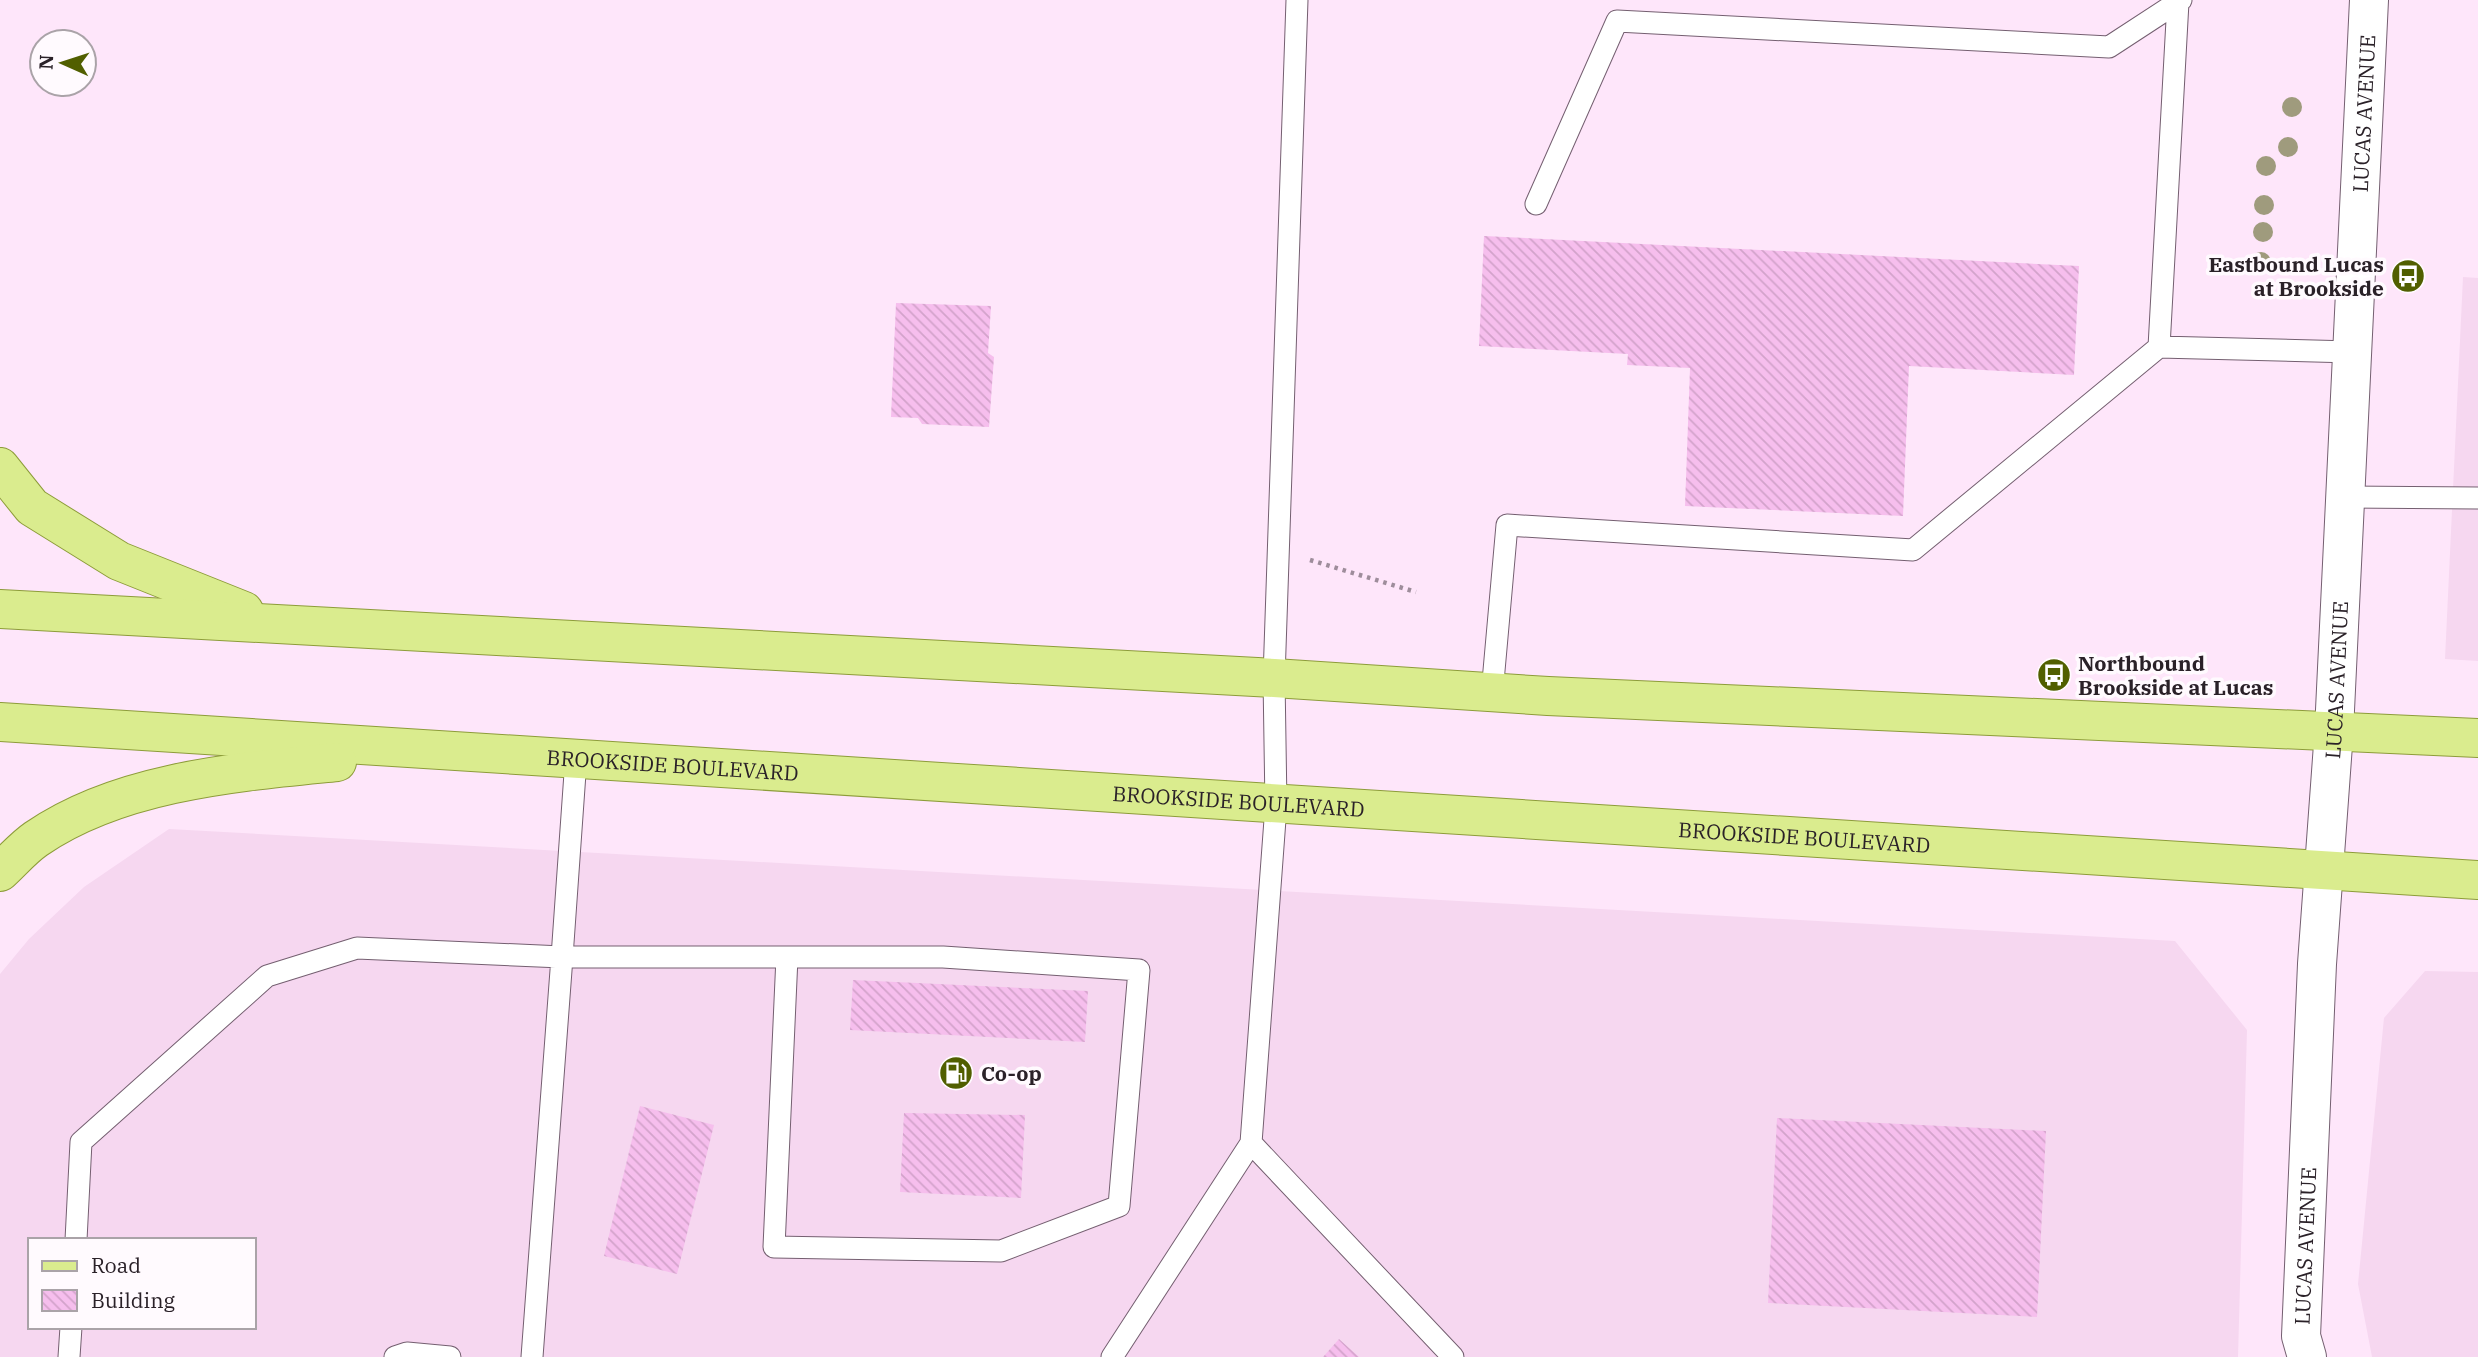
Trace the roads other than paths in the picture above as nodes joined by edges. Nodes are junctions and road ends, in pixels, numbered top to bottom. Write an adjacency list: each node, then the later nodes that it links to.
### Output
1 (1297, 0): 12 (lane)
2 (2369, 0): 6 (street, LUCAS AVENUE)
3 (2179, 1): 4 (lane); 5 (lane)
4 (1536, 204)
5 (2159, 347): 6 (lane); 13 (lane)
6 (2352, 352): 8 (street, LUCAS AVENUE)
7 (0, 467): 11 (main road)
8 (2345, 497): 9 (lane); 15 (street, LUCAS AVENUE)
9 (2478, 498)
10 (0, 608): 11 (main road)
11 (275, 624): 12 (main road)
12 (1274, 678): 13 (main road); 19 (lane)
13 (1492, 692): 15 (main road)
14 (0, 722): 17 (main road, BROOKSIDE BOULEVARD)
15 (2334, 732): 16 (main road); 20 (street, LUCAS AVENUE)
16 (2478, 738)
17 (444, 750): 18 (main road, BROOKSIDE BOULEVARD); 21 (main road)
18 (576, 759): 19 (main road, BROOKSIDE BOULEVARD); 23 (lane)
19 (1276, 806): 20 (main road, BROOKSIDE BOULEVARD); 25 (lane)
20 (2324, 871): 22 (main road, BROOKSIDE BOULEVARD); 34 (street, LUCAS AVENUE)
21 (0, 872)
22 (2478, 880)
23 (562, 957): 24 (lane); 26 (lane); 31 (lane)
24 (787, 957): 24 (lane)
25 (1251, 1143): 32 (lane); 33 (lane)
26 (76, 1238)
27 (71, 1329): 28 (lane)
28 (69, 1357)
29 (395, 1357): 30 (lane)
30 (450, 1357)
31 (532, 1357)
32 (1112, 1357)
33 (1453, 1357)
34 (2307, 1357)

